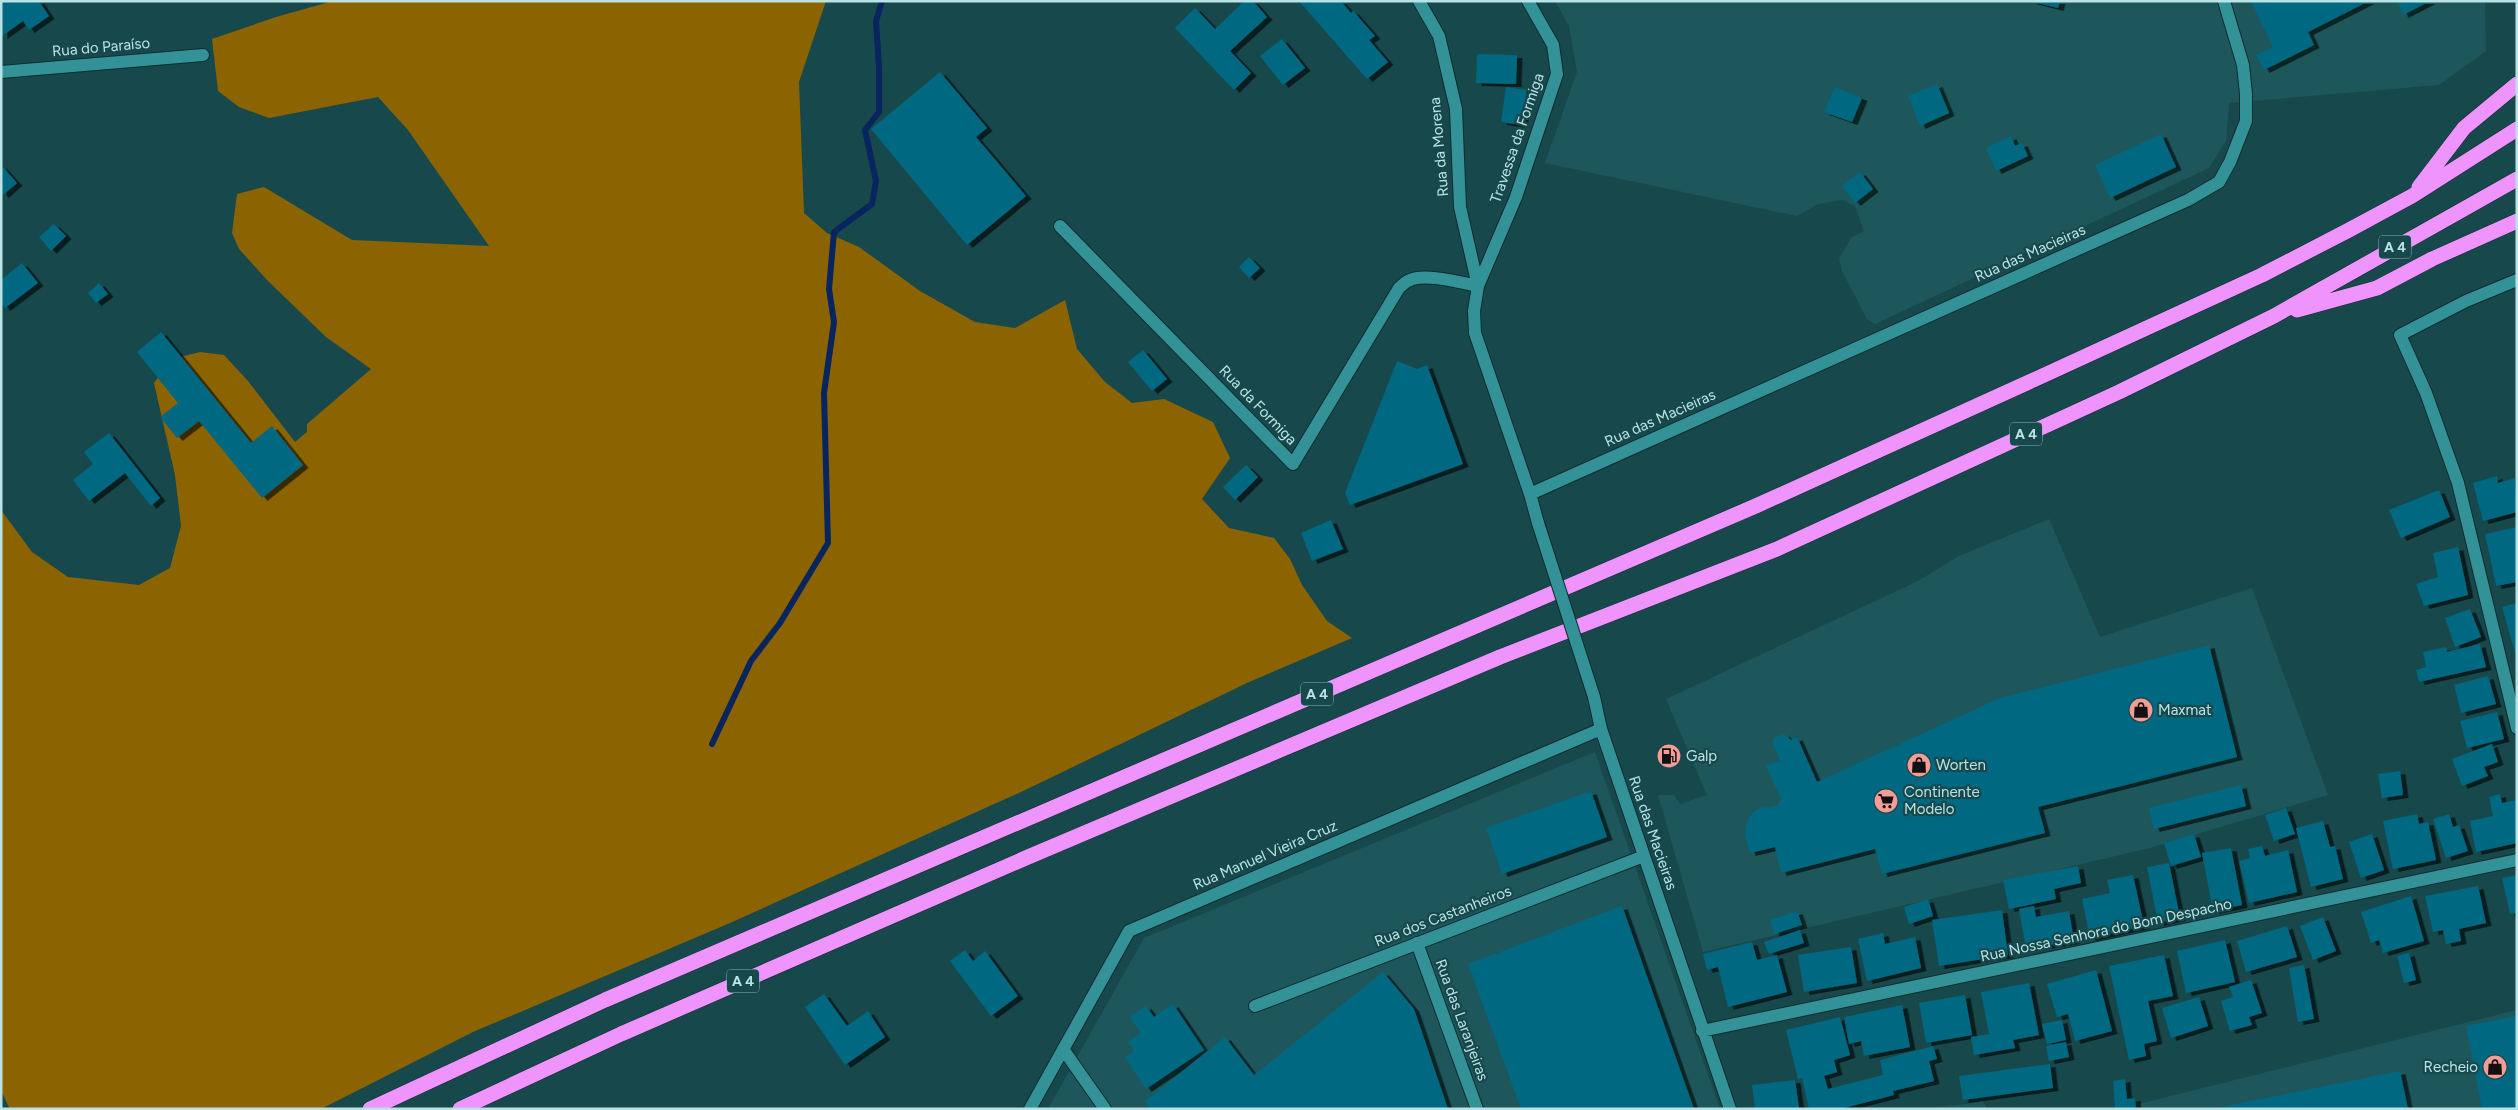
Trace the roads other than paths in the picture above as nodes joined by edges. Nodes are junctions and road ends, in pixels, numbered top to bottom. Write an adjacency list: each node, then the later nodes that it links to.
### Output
1 (1419, 1): 13 (street, Rua da Morena)
2 (1528, 1): 13 (street, Travessa da Formiga)
3 (2224, 1): 15 (street, Rua das Macieiras)
4 (203, 55): 5 (street, Rua do Paraíso)
5 (1, 72)
6 (2517, 84): 9 (highway)
7 (2517, 129): 9 (highway, A 4)
8 (2517, 179): 14 (highway, A 4)
9 (2412, 196): 24 (highway, A 4)
10 (2517, 221): 14 (highway)
11 (1060, 226): 13 (street, Rua da Formiga)
12 (2517, 280): 16 (street)
13 (1478, 286): 15 (street)
14 (2274, 316): 25 (highway, A 4)
15 (1530, 494): 17 (street, Rua das Macieiras, bridge)
16 (2517, 728)
17 (1601, 729): 18 (street, Rua das Macieiras); 23 (street, Rua Manuel Vieira Cruz)
18 (1644, 856): 20 (street, Rua dos Castanheiros); 22 (street, Rua das Macieiras)
19 (2517, 860): 22 (street, Rua Nossa Senhora do Bom Despacho)
20 (1417, 943): 21 (street, Rua dos Castanheiros); 28 (street, Rua das Laranjeiras)
21 (1255, 1006)
22 (1702, 1031): 29 (street, Rua das Macieiras)
23 (1063, 1049): 26 (street, Rua Manuel Vieira Cruz); 27 (street)
24 (370, 1109)
25 (460, 1109)
26 (1030, 1109)
27 (1105, 1109)
28 (1477, 1109)
29 (1730, 1109)

